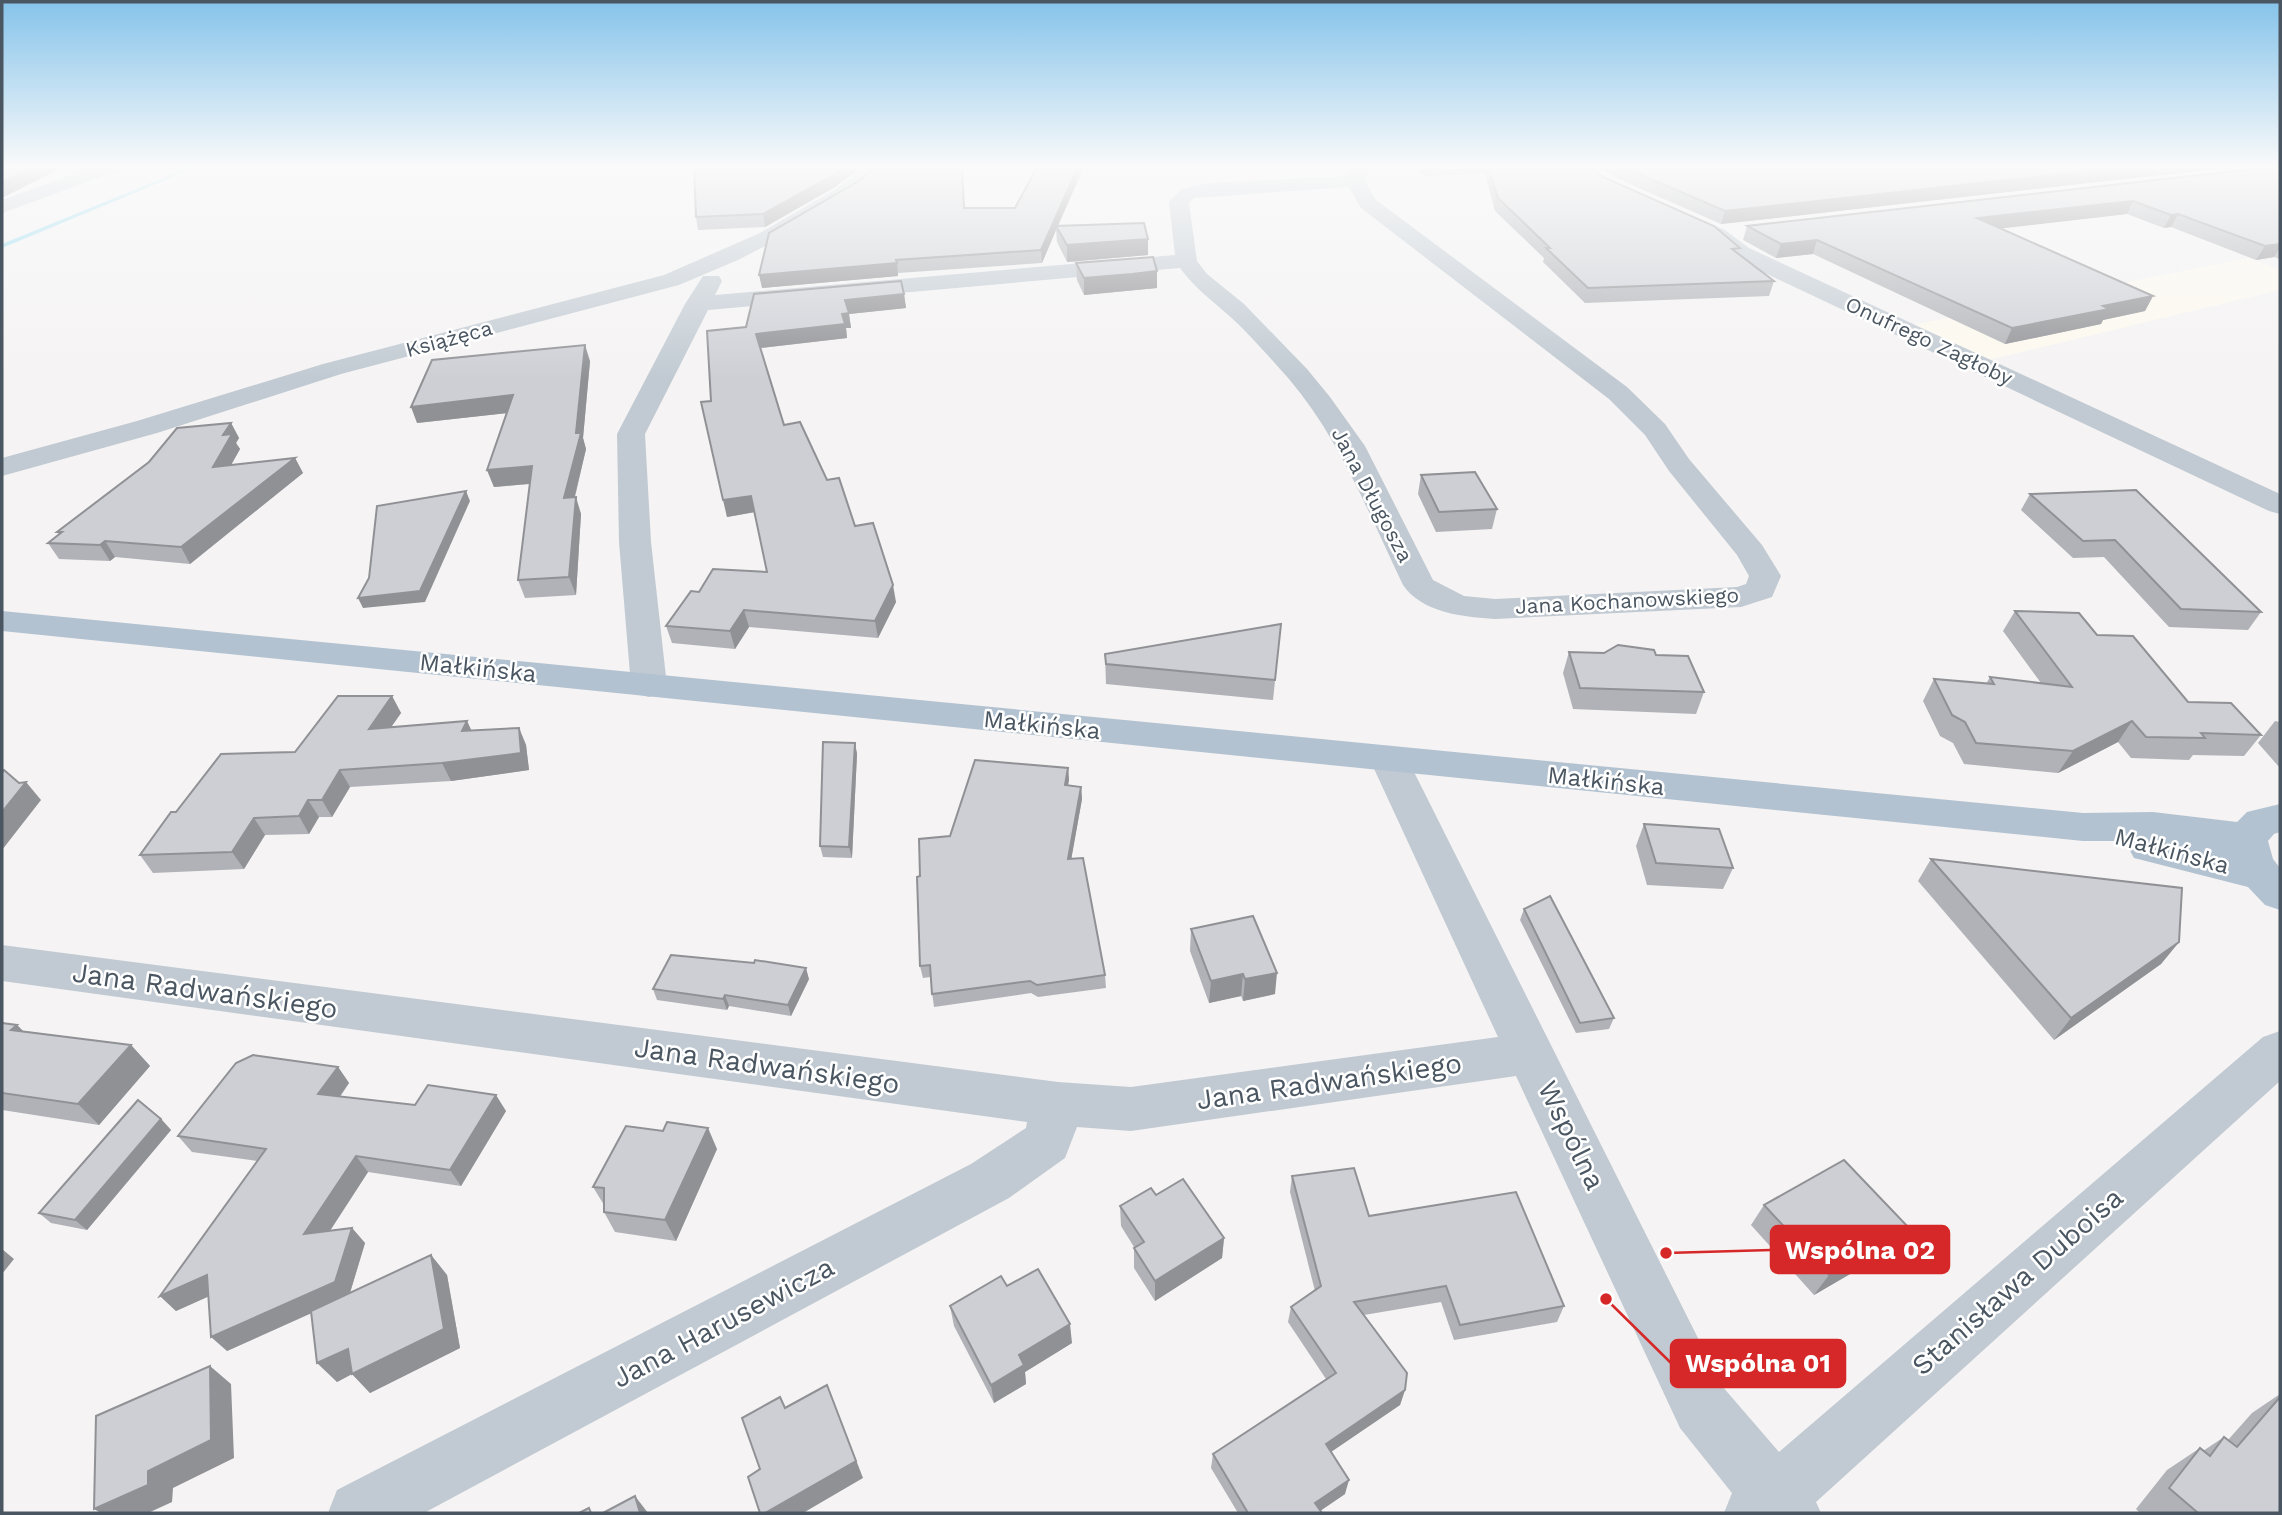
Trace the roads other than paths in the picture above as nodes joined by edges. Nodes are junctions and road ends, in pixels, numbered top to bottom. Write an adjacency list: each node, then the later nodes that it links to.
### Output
1 (768, 238): 6 (street, Książęca)
2 (1183, 238): 5 (street)
3 (1413, 238): 10 (street, Jana Kochanowskiego)
4 (1722, 238): 9 (street, Onufrego Zagłoby)
5 (1186, 261): 7 (street); 10 (street, Jana Długosza)
6 (700, 271): 7 (street); 8 (street, Książęca)
7 (697, 304): 12 (street)
8 (2, 467)
9 (2280, 505)
10 (1435, 598)
11 (2, 621): 12 (main road, Małkińska)
12 (649, 685): 13 (main road, Małkińska)
13 (1389, 760): 14 (main road, Małkińska); 17 (street, Wspólna)
14 (2267, 856)
15 (2, 963): 18 (street, Jana Radwańskiego)
16 (2280, 1051): 19 (street, Stanisława Duboisa)
17 (1532, 1053): 18 (street, Jana Radwańskiego); 19 (street, Wspólna)
18 (1058, 1104): 20 (street, Jana Harusewicza)
19 (1773, 1508)
20 (360, 1513)

